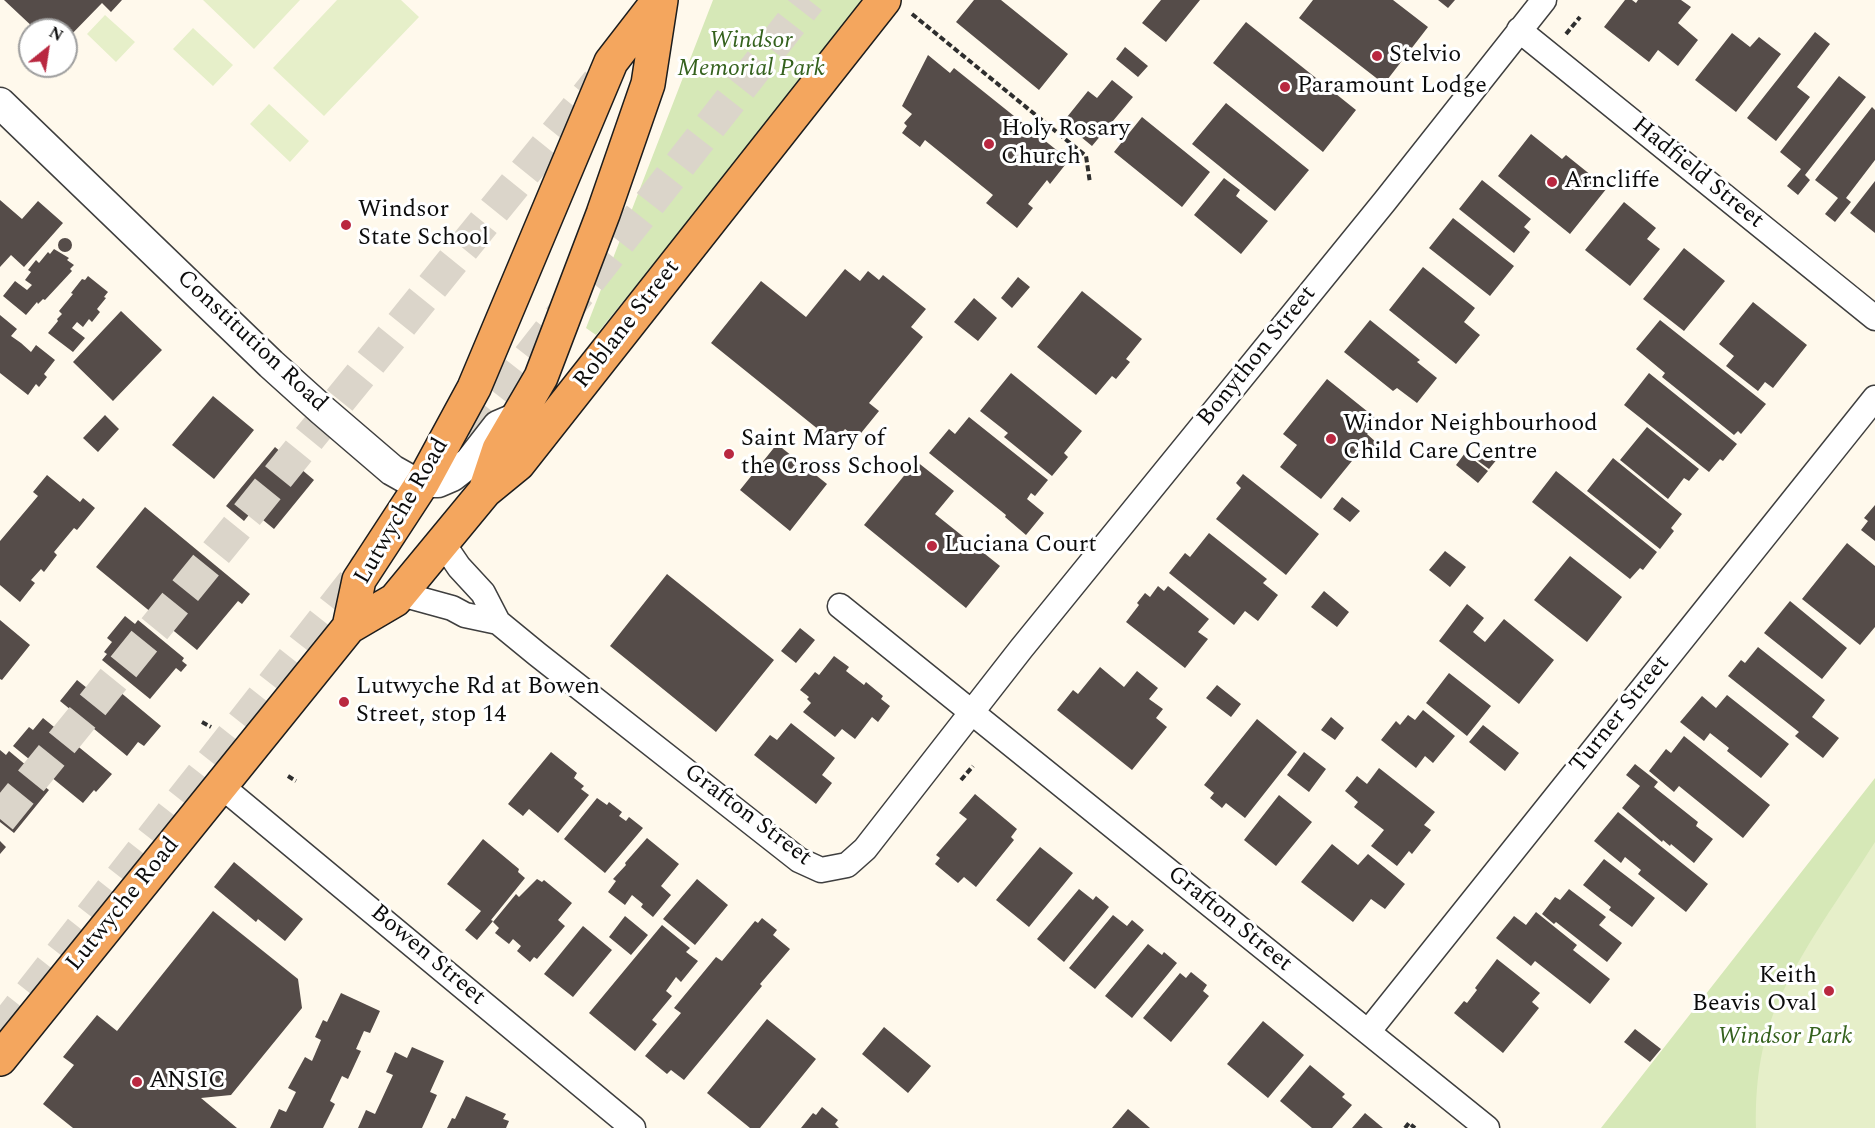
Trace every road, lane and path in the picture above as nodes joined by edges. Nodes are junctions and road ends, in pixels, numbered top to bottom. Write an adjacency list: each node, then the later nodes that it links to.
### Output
1 (660, 0): 9 (highway, Lutwyche Road); 10 (highway, Lutwyche Road)
2 (1544, 0): 4 (street, Bonython Street)
3 (898, 7): 6 (path); 11 (highway, Roblane Street)
4 (1519, 30): 7 (street, Hadfield Street); 17 (street, Bonython Street)
5 (0, 103): 10 (street, Constitution Road)
6 (1090, 183)
7 (1875, 318)
8 (1875, 398): 25 (street, Turner Street)
9 (520, 416): 10 (street); 11 (highway, Lutwyche Road)
10 (423, 482): 16 (highway, Lutwyche Road)
11 (485, 491): 12 (highway, Roblane Street)
12 (442, 542): 13 (highway, Roblane Street); 15 (street, Grafton Street)
13 (401, 594): 15 (street, Grafton Street); 16 (highway, Roblane Street)
14 (840, 606): 17 (street, Grafton Street)
15 (498, 622): 17 (street, Grafton Street)
16 (349, 627): 24 (highway, Lutwyche Road)
17 (972, 713): 25 (street, Grafton Street)
18 (202, 722): 19 (path)
19 (211, 728)
20 (972, 766): 22 (path)
21 (288, 776): 23 (path)
22 (961, 780)
23 (296, 781)
24 (220, 785): 26 (highway, Lutwyche Road); 27 (street, Bowen Street)
25 (1368, 1032): 30 (street, Grafton Street)
26 (0, 1059)
27 (633, 1128)
28 (1405, 1128): 29 (path)
29 (1415, 1128)
30 (1487, 1128)

